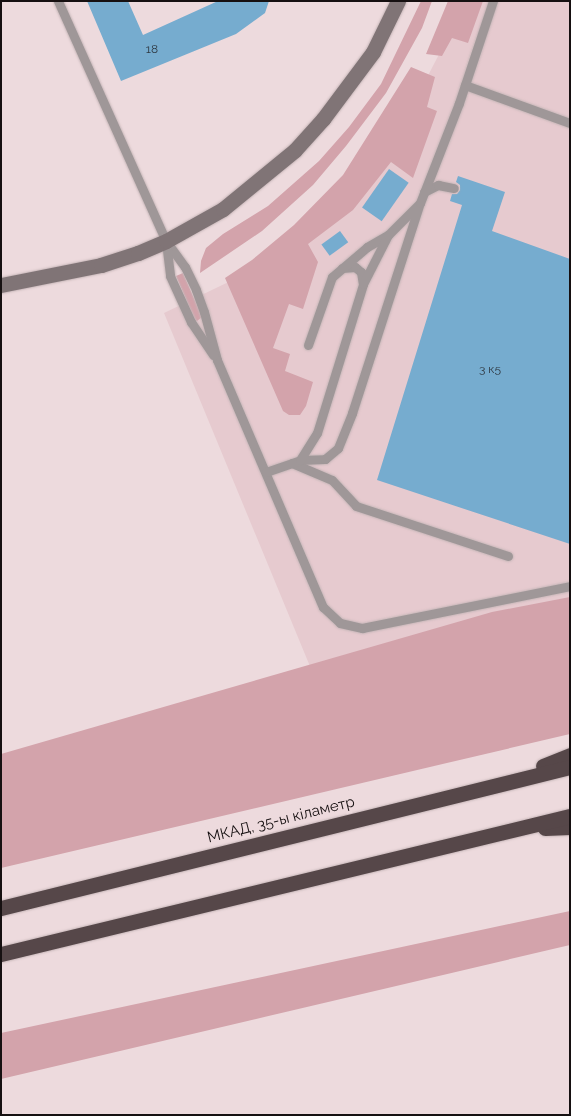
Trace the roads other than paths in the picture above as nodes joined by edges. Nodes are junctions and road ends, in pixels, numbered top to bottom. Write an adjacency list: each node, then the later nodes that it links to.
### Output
1 (58, 1): 10 (lane)
2 (398, 1): 10 (main road)
3 (493, 1): 4 (lane)
4 (465, 85): 5 (lane); 7 (lane)
5 (570, 123)
6 (454, 188): 7 (lane)
7 (424, 192): 8 (lane)
8 (420, 203): 9 (lane); 16 (lane)
9 (388, 235): 11 (lane); 12 (lane)
10 (166, 241): 13 (main road); 15 (lane); 15 (lane)
11 (342, 268): 12 (lane); 14 (lane)
12 (364, 284): 16 (lane)
13 (1, 285)
14 (308, 345)
15 (217, 360): 17 (lane)
16 (296, 461): 17 (lane); 18 (lane)
17 (266, 472): 19 (lane)
18 (508, 556)
19 (570, 586)
20 (570, 755): 22 (highway)
21 (570, 767): 22 (highway, МКАД, 35-ы кіламетр)
22 (504, 783): 26 (highway, МКАД, 35-ы кіламетр)
23 (570, 816): 25 (highway)
24 (570, 827): 25 (highway)
25 (509, 830): 27 (highway)
26 (1, 908)
27 (1, 954)

